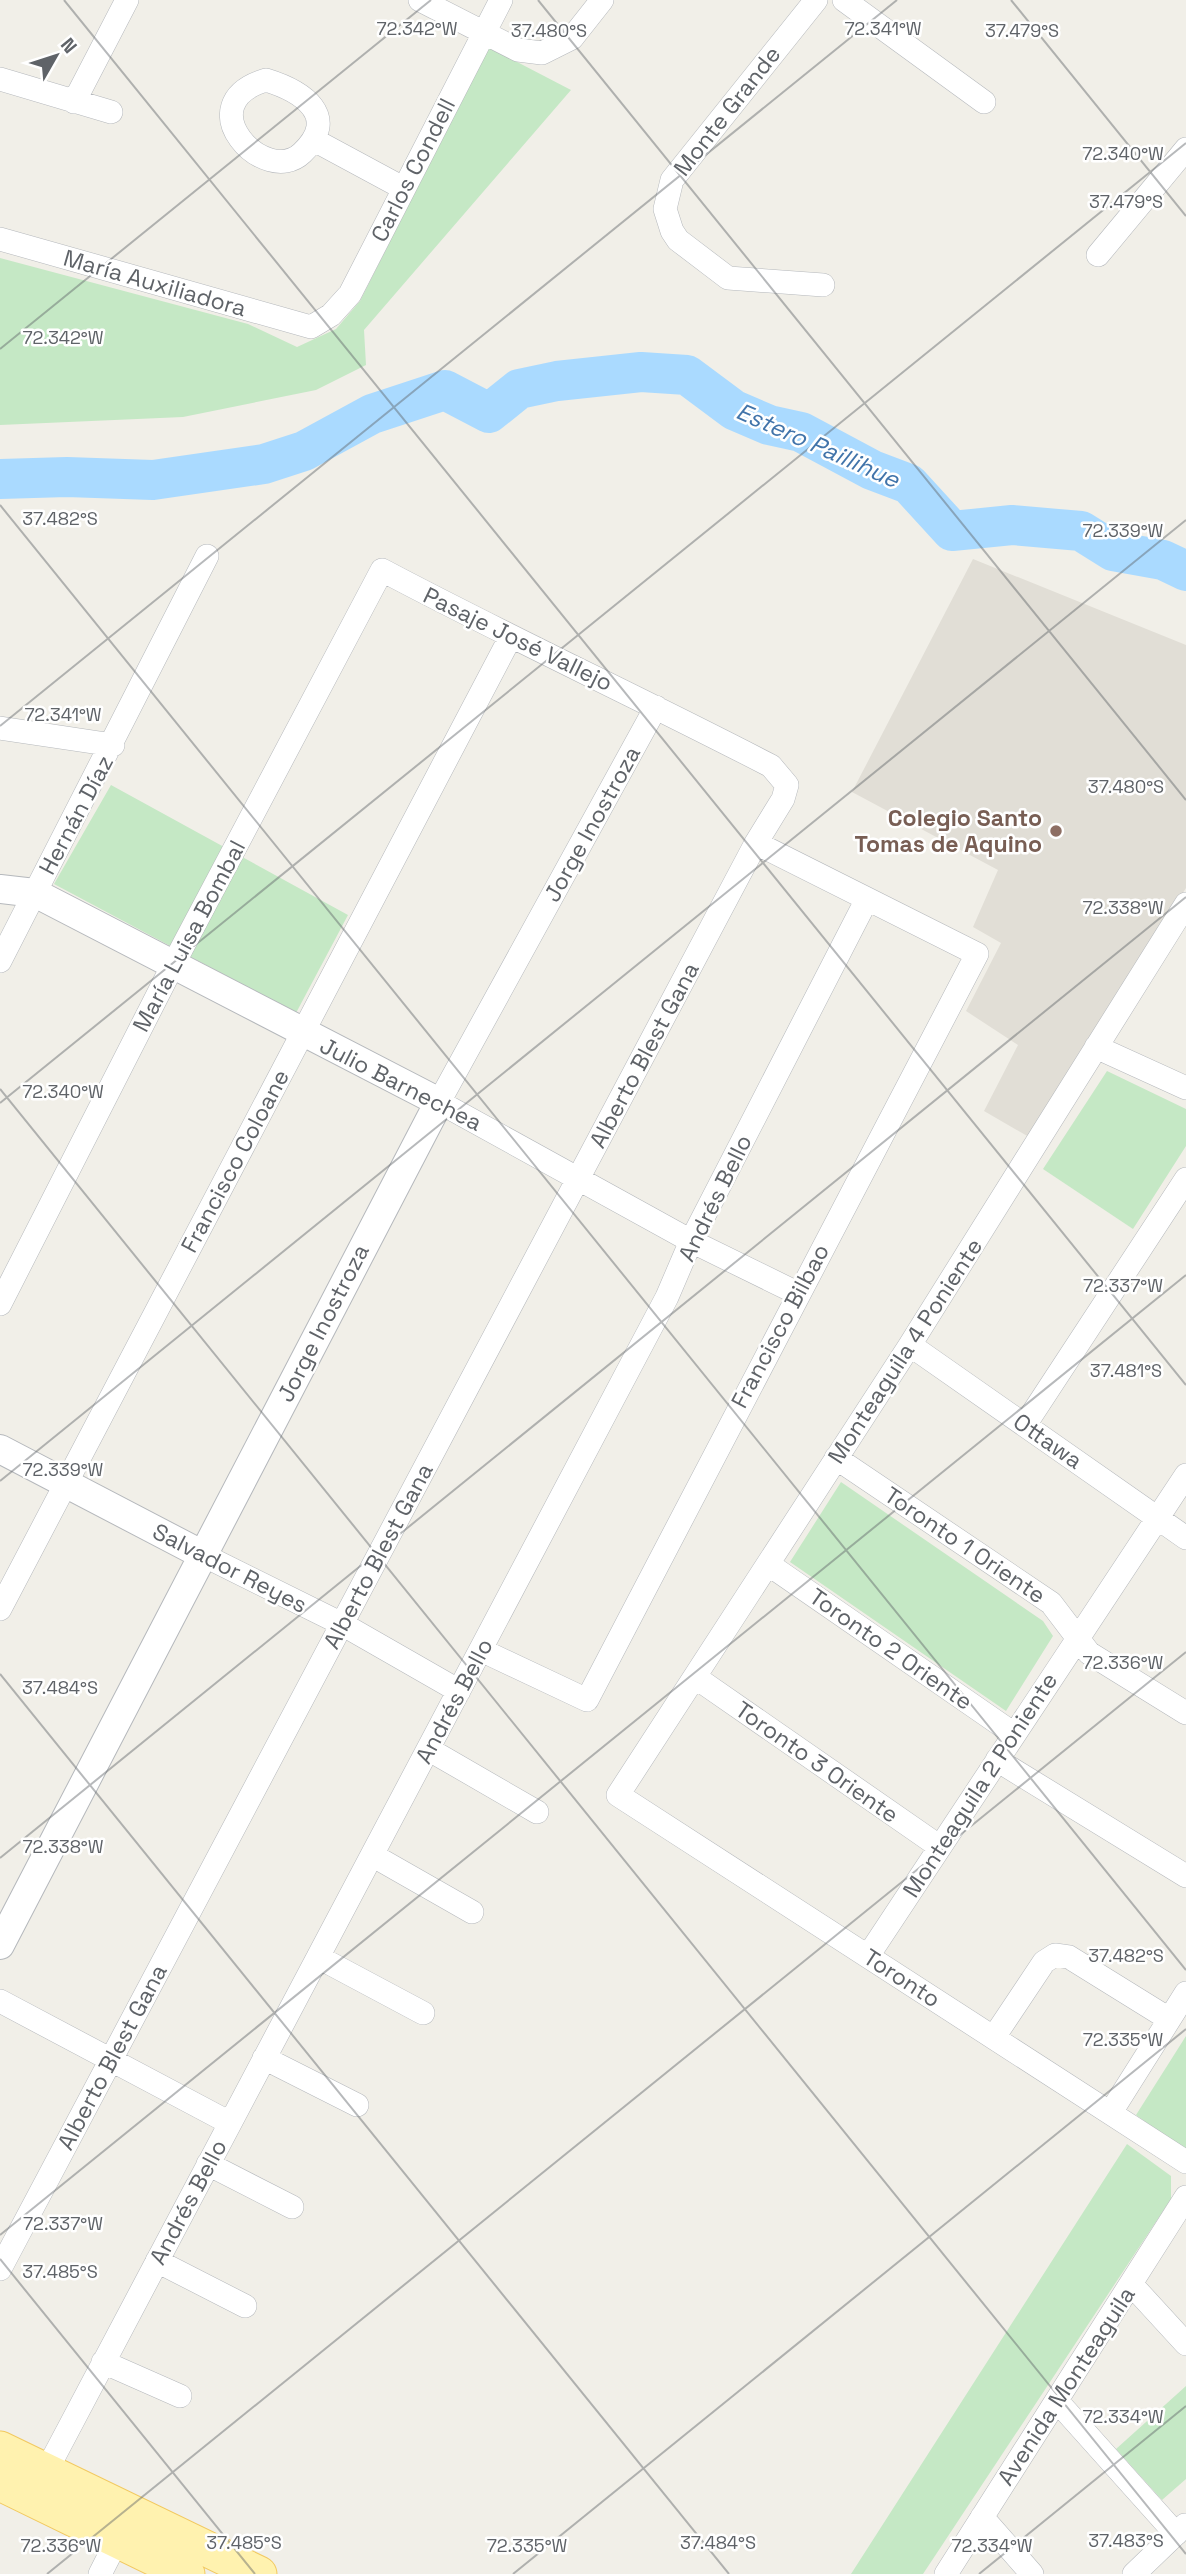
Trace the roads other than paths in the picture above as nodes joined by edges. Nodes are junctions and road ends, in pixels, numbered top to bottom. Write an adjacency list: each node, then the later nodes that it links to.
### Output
1 (127, 0): 9 (street)
2 (420, 0): 7 (street)
3 (501, 0): 7 (street, Carlos Condell)
4 (603, 0): 7 (street)
5 (816, 0): 17 (street, Monte Grande)
6 (844, 0): 10 (street)
7 (484, 32): 14 (street, Carlos Condell)
8 (0, 79): 9 (street)
9 (74, 102): 11 (street)
10 (984, 102)
11 (111, 112)
12 (314, 140): 14 (street)
13 (1186, 149): 16 (street)
14 (402, 188): 18 (street, Carlos Condell)
15 (0, 239): 18 (street, María Auxiliadora)
16 (1098, 255)
17 (823, 285)
18 (311, 327)
19 (207, 556): 24 (street, Hernán Díaz)
20 (382, 570): 21 (street, Pasaje José Vallejo); 31 (street, María Luisa Bombal)
21 (510, 638): 22 (street, Pasaje José Vallejo); 32 (street, Francisco Coloane)
22 (656, 707): 25 (street, Pasaje José Vallejo); 35 (street, Jorge Inostroza)
23 (0, 728): 24 (street)
24 (113, 745): 27 (street, Hernán Díaz)
25 (756, 843): 28 (street); 36 (street, Alberto Blest Gana)
26 (0, 889): 27 (street, Julio Barnechea)
27 (35, 893): 30 (street, Hernán Díaz); 31 (street, Julio Barnechea)
28 (867, 899): 38 (street, Andrés Bello); 39 (street, Francisco Bilbao)
29 (1186, 904): 33 (street, Monteaguila 4 Poniente)
30 (0, 961)
31 (174, 963): 32 (street, Julio Barnechea); 40 (street, María Luisa Bombal)
32 (302, 1033): 35 (street, Julio Barnechea); 46 (street, Francisco Coloane)
33 (1096, 1047): 34 (street); 41 (street, Monteaguila 4 Poniente)
34 (1186, 1088)
35 (439, 1101): 36 (street, Julio Barnechea); 49 (street, Jorge Inostroza)
36 (579, 1177): 38 (street, Julio Barnechea); 52 (street, Alberto Blest Gana)
37 (1186, 1179): 42 (street)
38 (691, 1241): 39 (street, Julio Barnechea); 54 (street, Andrés Bello)
39 (797, 1293): 54 (street, Francisco Bilbao)
40 (0, 1304)
41 (910, 1345): 42 (street, Ottawa); 44 (street, Monteaguila 4 Poniente)
42 (1025, 1425): 47 (street, Ottawa)
43 (0, 1448): 46 (street, Salvador Reyes)
44 (836, 1458): 50 (street, Monteaguila 4 Poniente); 53 (street, Toronto 1 Oriente)
45 (1186, 1475): 47 (street, Monteaguila 2 Poniente)
46 (65, 1485): 49 (street, Salvador Reyes); 51 (street, Francisco Coloane)
47 (1157, 1518): 48 (street, Ottawa); 53 (street, Monteaguila 2 Poniente)
48 (1186, 1538)
49 (203, 1555): 52 (street, Salvador Reyes); 67 (street, Jorge Inostroza)
50 (768, 1564): 55 (street, Monteaguila 4 Poniente); 58 (street, Toronto 2 Oriente)
51 (0, 1609)
52 (342, 1624): 56 (street, Salvador Reyes); 76 (street, Alberto Blest Gana)
53 (1077, 1639): 57 (street, Toronto 1 Oriente); 58 (street, Monteaguila 2 Poniente)
54 (481, 1650): 56 (street, Andrés Bello)
55 (695, 1677): 61 (street, Monteaguila 4 Poniente); 63 (street, Toronto 3 Oriente)
56 (459, 1691): 59 (street, Andrés Bello)
57 (1186, 1713)
58 (1014, 1734): 60 (street, Monteaguila 2 Poniente)
59 (428, 1749): 62 (street); 64 (street, Andrés Bello)
60 (997, 1760): 63 (street, Monteaguila 2 Poniente); 65 (street)
61 (618, 1795): 68 (street, Toronto)
62 (537, 1812)
63 (940, 1847): 68 (street, Monteaguila 2 Poniente)
64 (372, 1855): 66 (street); 69 (street, Andrés Bello)
65 (1186, 1876)
66 (472, 1912)
67 (0, 1945)
68 (868, 1956): 74 (street, Toronto)
69 (318, 1957): 72 (street); 75 (street, Andrés Bello)
70 (1186, 1993): 73 (street)
71 (0, 2001): 76 (street)
72 (423, 2012)
73 (1169, 2019): 74 (street); 78 (street)
74 (993, 2037): 78 (street, Toronto)
75 (264, 2058): 77 (street); 79 (street, Andrés Bello)
76 (111, 2060): 79 (street); 85 (street, Alberto Blest Gana)
77 (357, 2105)
78 (1111, 2112): 80 (street, Toronto)
79 (230, 2123): 81 (street, Andrés Bello)
80 (1186, 2161)
81 (208, 2164): 83 (street); 84 (street, Andrés Bello)
82 (1186, 2197): 86 (street, Avenida Monteaguila)
83 (292, 2207)
84 (157, 2261): 87 (street); 89 (street, Andrés Bello)
85 (0, 2268)
86 (1131, 2284): 88 (street); 91 (street, Avenida Monteaguila)
87 (245, 2306)
88 (1186, 2344)
89 (103, 2362): 90 (street); 94 (street, Andrés Bello)
90 (180, 2396)
91 (1057, 2401): 95 (street, Avenida Monteaguila); 97 (street)
92 (0, 2449): 94 (main road)
93 (0, 2483): 94 (main road)
94 (39, 2485): 96 (main road)
95 (982, 2517): 101 (street, Avenida Monteaguila); 102 (street)
96 (124, 2526): 98 (street); 99 (main road); 100 (main road)
97 (1181, 2529): 103 (street)
98 (100, 2574)
99 (187, 2574)
100 (259, 2574)
101 (946, 2574)
102 (1032, 2574)
103 (1134, 2574)

